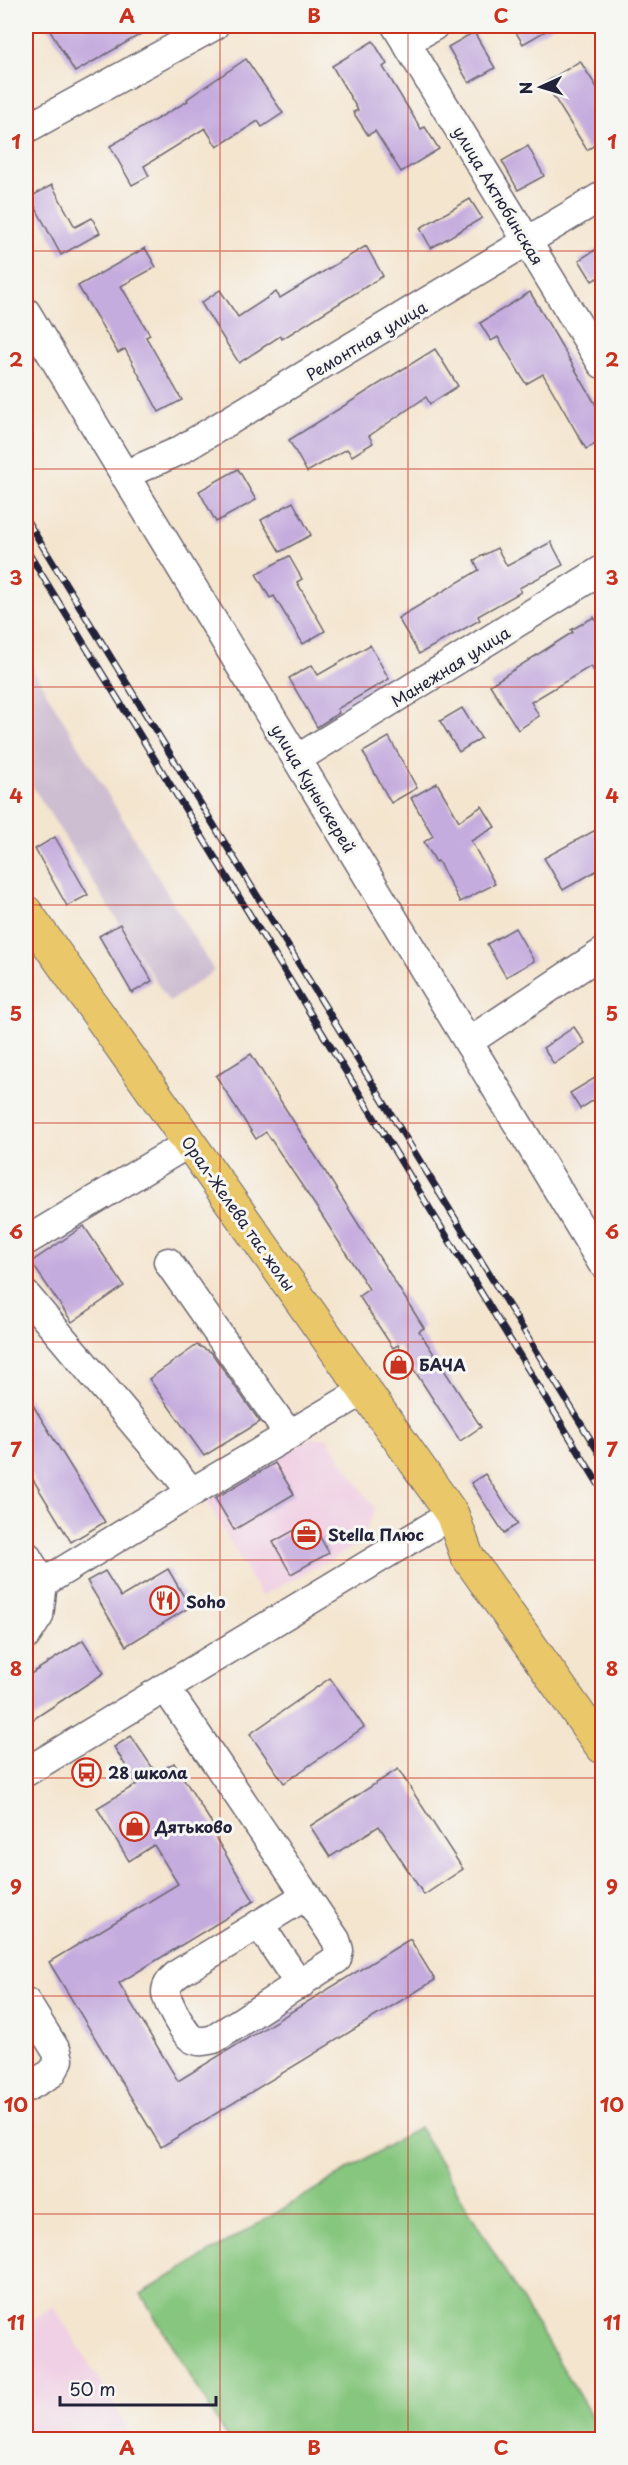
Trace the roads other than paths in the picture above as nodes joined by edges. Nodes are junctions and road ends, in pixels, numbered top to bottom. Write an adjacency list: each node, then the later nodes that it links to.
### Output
1 (214, 26): 4 (street)
2 (434, 26): 3 (street)
3 (401, 34): 6 (street, улица Актюбинская)
4 (26, 129)
5 (603, 196): 6 (street, Ремонтная улица)
6 (529, 243): 8 (street, улица Актюбинская); 9 (street, Ремонтная улица)
7 (26, 312): 9 (street, улица Куныскерей)
8 (603, 364)
9 (124, 475): 11 (street, улица Куныскерей)
10 (603, 570): 11 (street, Манежная улица)
11 (297, 759): 14 (street, улица Куныскерей)
12 (26, 912): 15 (main road, Орал-Желева тас жолы)
13 (603, 953): 14 (street)
14 (468, 1042): 18 (street, улица Куныскерей)
15 (189, 1143): 16 (street); 20 (main road, Орал-Желева тас жолы)
16 (26, 1241)
17 (168, 1262): 21 (street)
18 (603, 1263)
19 (26, 1295): 22 (street)
20 (365, 1390): 21 (street); 23 (main road, Орал-Желева тас жолы)
21 (289, 1435): 22 (street)
22 (192, 1492): 25 (street)
23 (452, 1514): 27 (street); 28 (main road, Орал-Желева тас жолы)
24 (26, 1555): 25 (street)
25 (43, 1583): 26 (street)
26 (26, 1636)
27 (165, 1687): 29 (street); 30 (street)
28 (603, 1747)
29 (26, 1772)
30 (307, 1895): 31 (street); 32 (street)
31 (259, 1924): 32 (street); 32 (street)
32 (300, 1984)
33 (26, 2002): 34 (street)
34 (26, 2088)

